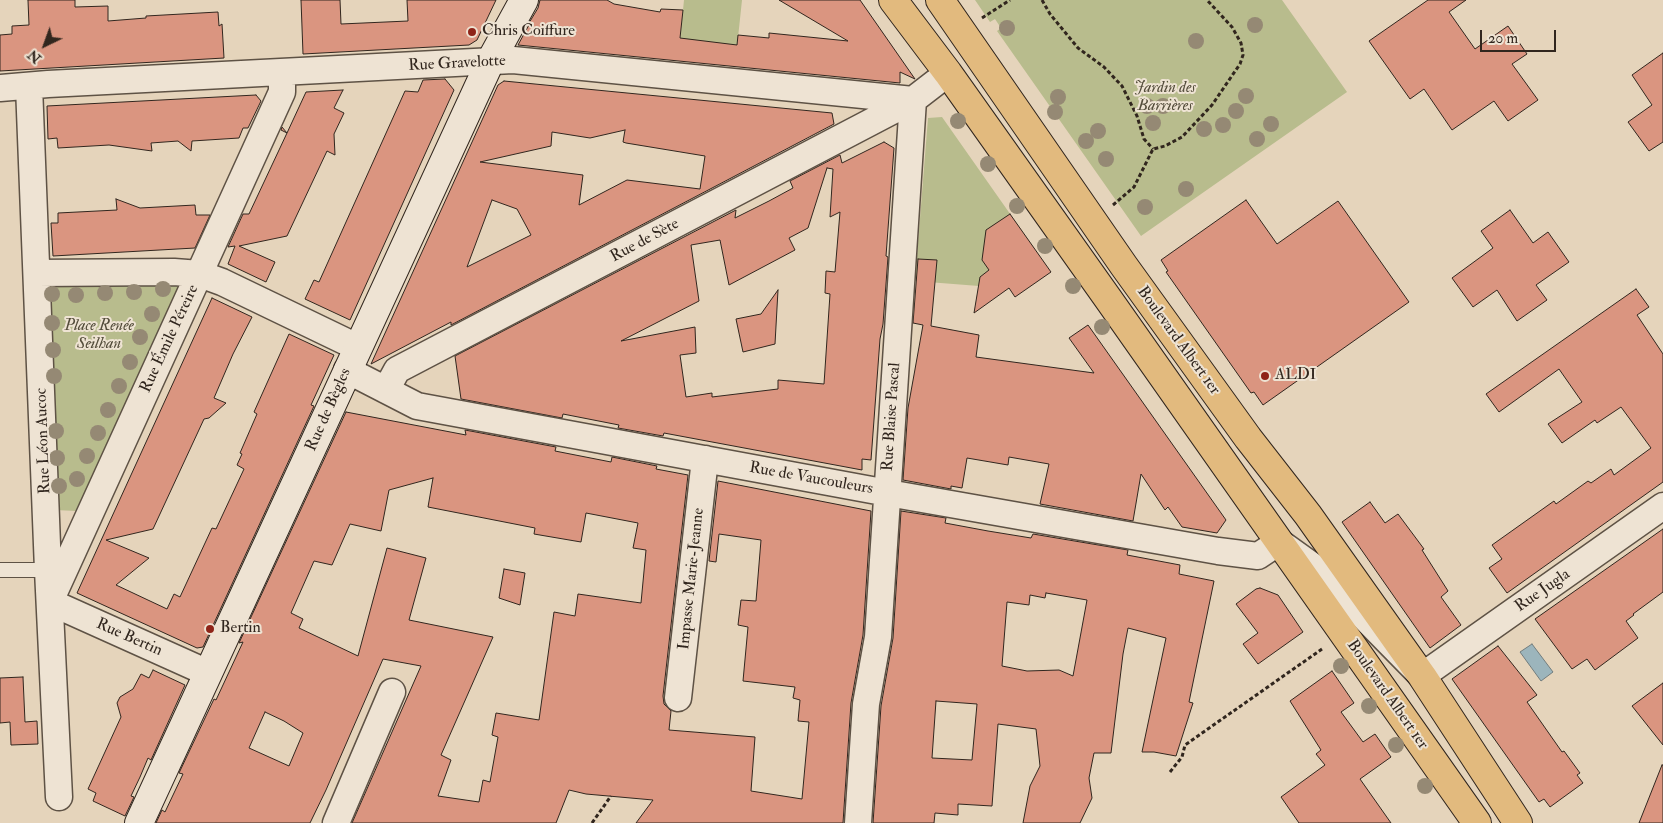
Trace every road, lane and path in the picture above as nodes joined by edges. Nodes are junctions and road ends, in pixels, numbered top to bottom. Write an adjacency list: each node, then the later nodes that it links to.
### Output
1 (524, 0): 10 (street, Rue de Bègles)
2 (893, 0): 12 (main road, Boulevard Albert 1er)
3 (933, 0): 9 (street)
4 (940, 0): 9 (main road, Boulevard Albert 1er)
5 (1010, 0): 8 (path)
6 (1042, 0): 16 (path)
7 (1207, 0): 16 (path)
8 (982, 18)
9 (976, 54): 31 (main road, Boulevard Albert 1er)
10 (490, 62): 11 (street, Rue Gravelotte); 15 (street, Rue Gravelotte); 20 (street, Rue de Bègles)
11 (282, 73): 13 (street, Rue Gravelotte); 19 (street, Rue Émile Péreire)
12 (948, 73): 15 (street, Rue de Sète); 25 (main road, Boulevard Albert 1er)
13 (29, 86): 14 (street, Rue Gravelotte); 18 (street, Rue Léon Aucoc)
14 (0, 88)
15 (913, 100): 21 (street, Rue de Sète); 23 (street, Rue Blaise Pascal)
16 (1154, 149): 17 (path)
17 (1112, 205)
18 (37, 273): 19 (street, Rue de Vaucouleurs); 27 (street, Rue Léon Aucoc)
19 (200, 274): 20 (street, Rue de Vaucouleurs); 28 (street, Rue Émile Péreire)
20 (352, 358): 21 (street, Rue de Vaucouleurs); 30 (street, Rue de Bègles)
21 (386, 390): 22 (street, Rue de Vaucouleurs)
22 (705, 459): 23 (street, Rue de Vaucouleurs); 33 (street, Impasse Marie-Jeanne)
23 (888, 493): 25 (street, Rue de Vaucouleurs); 40 (street, Rue Blaise Pascal)
24 (1663, 506): 31 (street, Rue Jugla)
25 (1279, 542): 31 (street, Boulevard Albert 1er); 41 (main road, Boulevard Albert 1er)
26 (0, 570): 27 (lane)
27 (48, 570): 28 (street, Rue Léon Aucoc)
28 (50, 602): 30 (street, Rue Bertin); 36 (street, Rue Léon Aucoc)
29 (1318, 652): 34 (path)
30 (208, 673): 37 (street, Rue de Bègles)
31 (1422, 676): 42 (main road, Boulevard Albert 1er)
32 (392, 692): 38 (street)
33 (678, 698)
34 (1170, 772)
35 (611, 796): 39 (path)
36 (59, 797)
37 (139, 823)
38 (336, 823)
39 (592, 823)
40 (858, 823)
41 (1477, 823)
42 (1518, 823)

